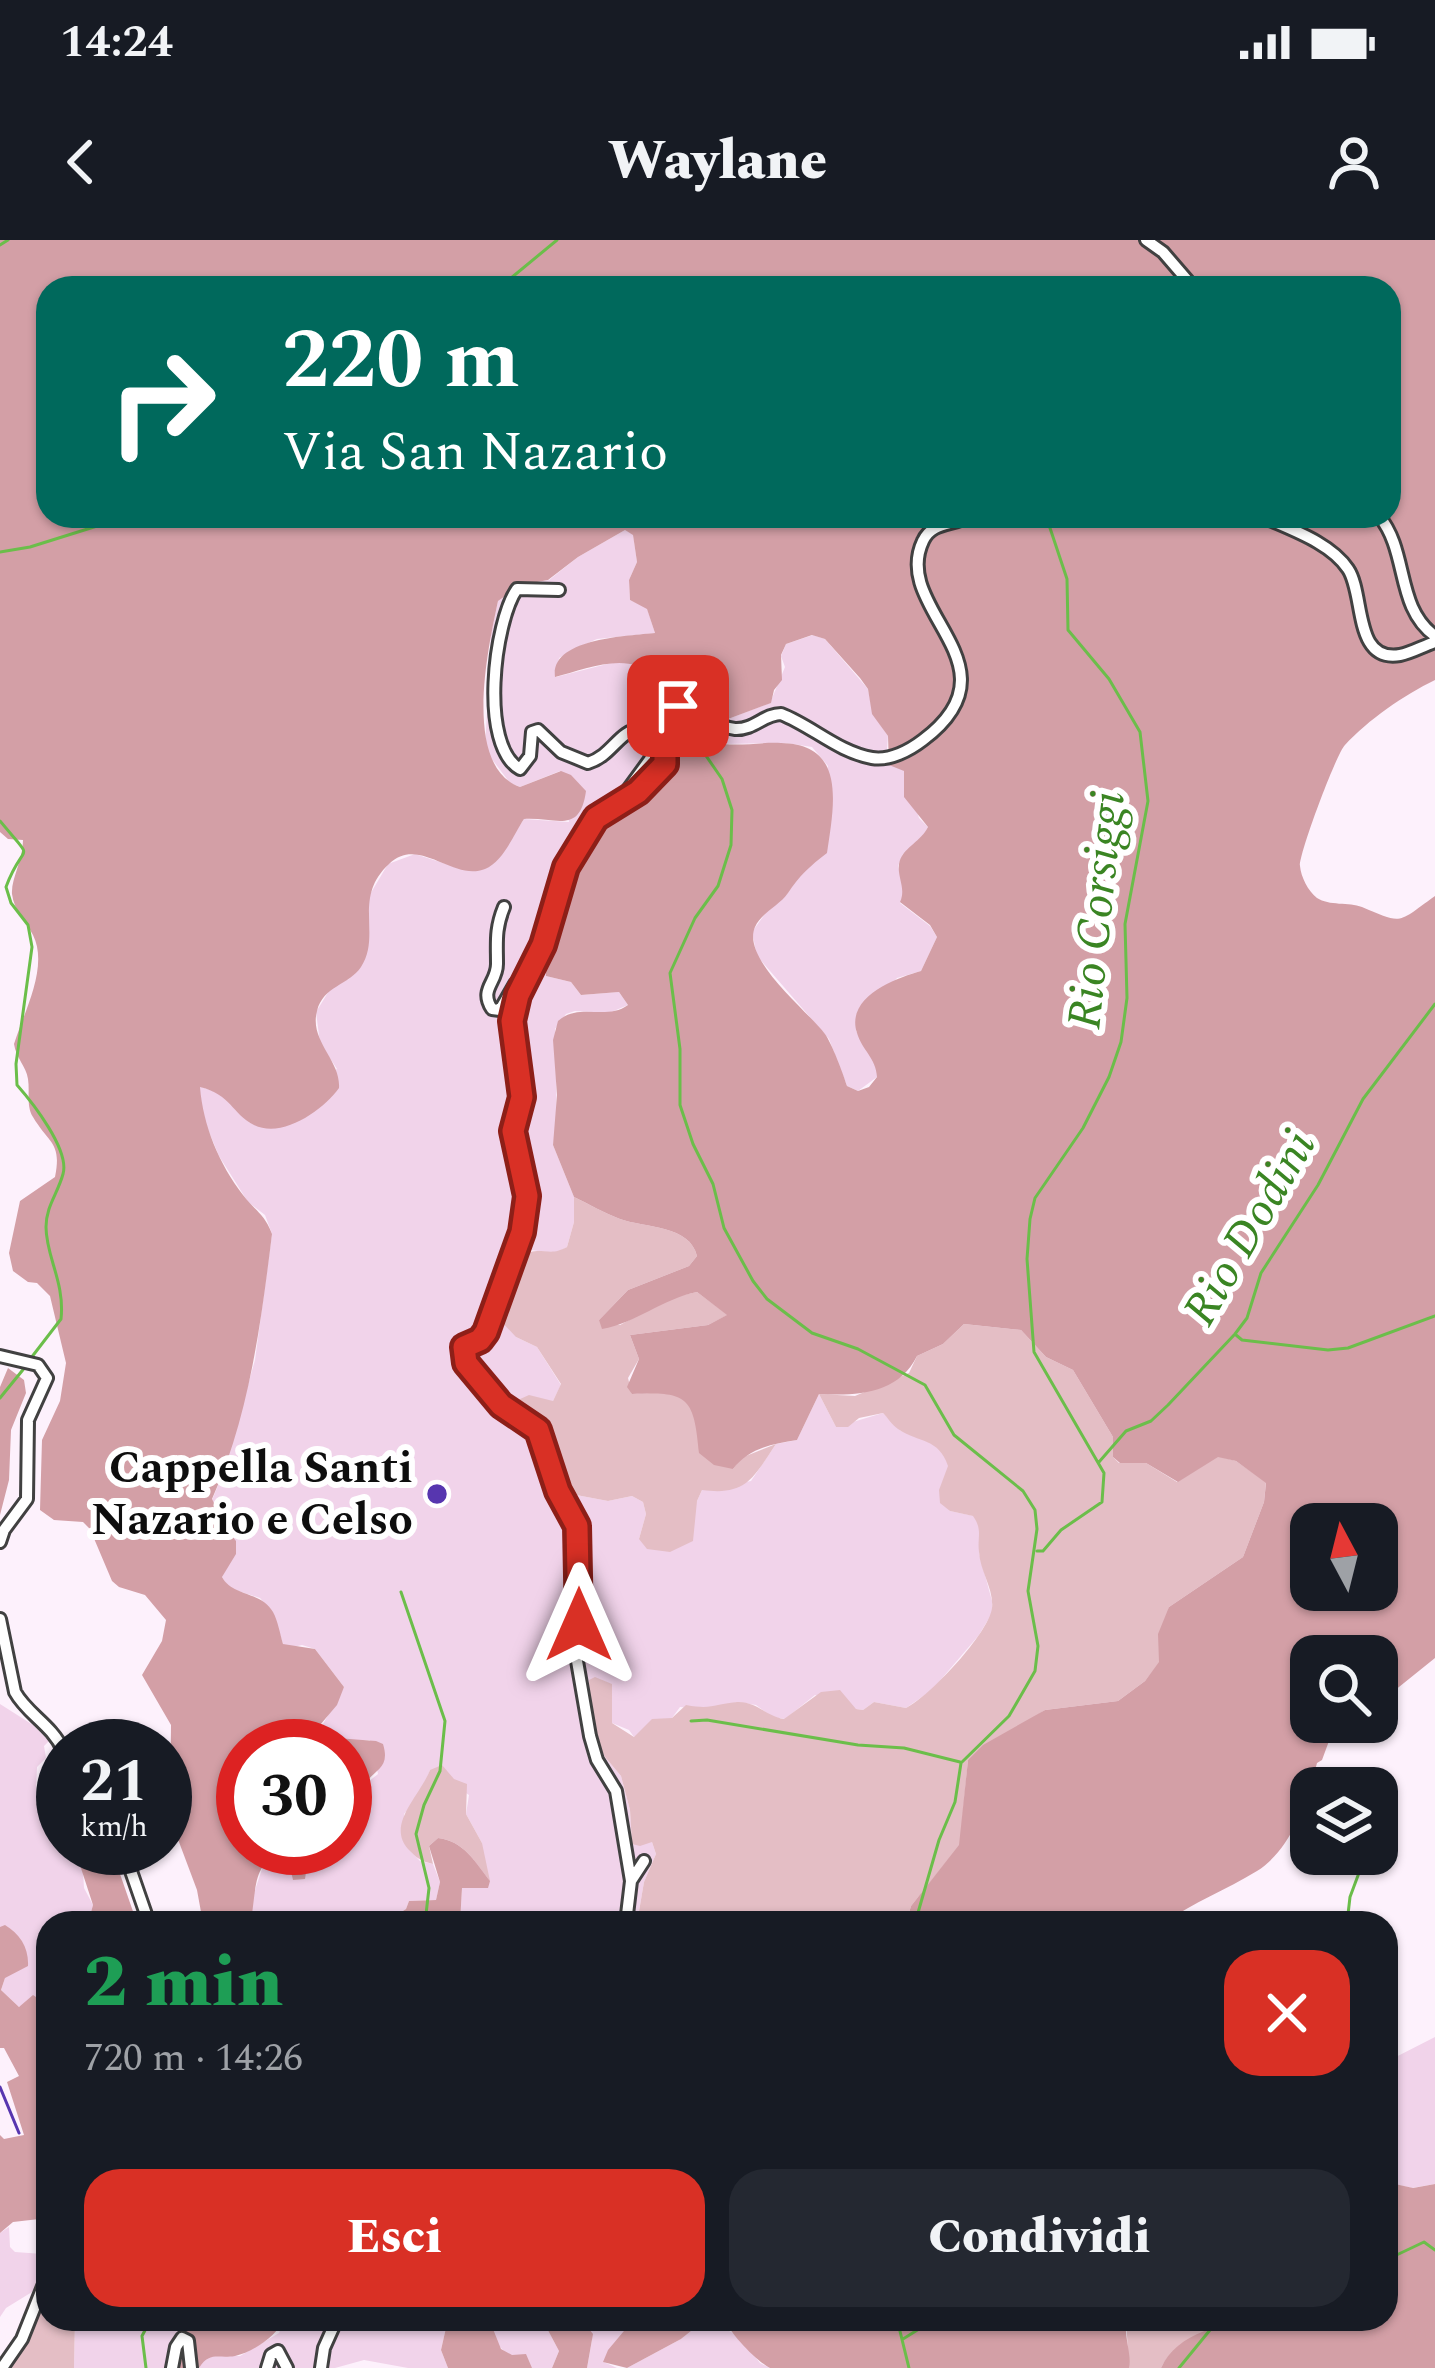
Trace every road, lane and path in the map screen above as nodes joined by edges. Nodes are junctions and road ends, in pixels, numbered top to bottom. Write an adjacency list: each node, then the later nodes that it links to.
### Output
1 (1146, 240): 2 (street)
2 (1183, 276)
3 (938, 528): 8 (street)
4 (1287, 528): 7 (street)
5 (1386, 528): 7 (street)
6 (559, 590): 8 (street)
7 (1435, 639)
8 (618, 802): 10 (street)
9 (504, 907): 10 (street)
10 (532, 963): 17 (street)
11 (3, 1356): 12 (street)
12 (0, 1542)
13 (0, 1619): 14 (street)
14 (42, 1719)
15 (644, 1861): 17 (street)
16 (132, 1875): 18 (street)
17 (631, 1881): 19 (street)
18 (145, 1911)
19 (627, 1911)
20 (36, 2304): 22 (street)
21 (332, 2331): 27 (street)
22 (2, 2368)
23 (172, 2368): 24 (street)
24 (191, 2368)
25 (267, 2368): 26 (street)
26 (286, 2368)
27 (321, 2368)

